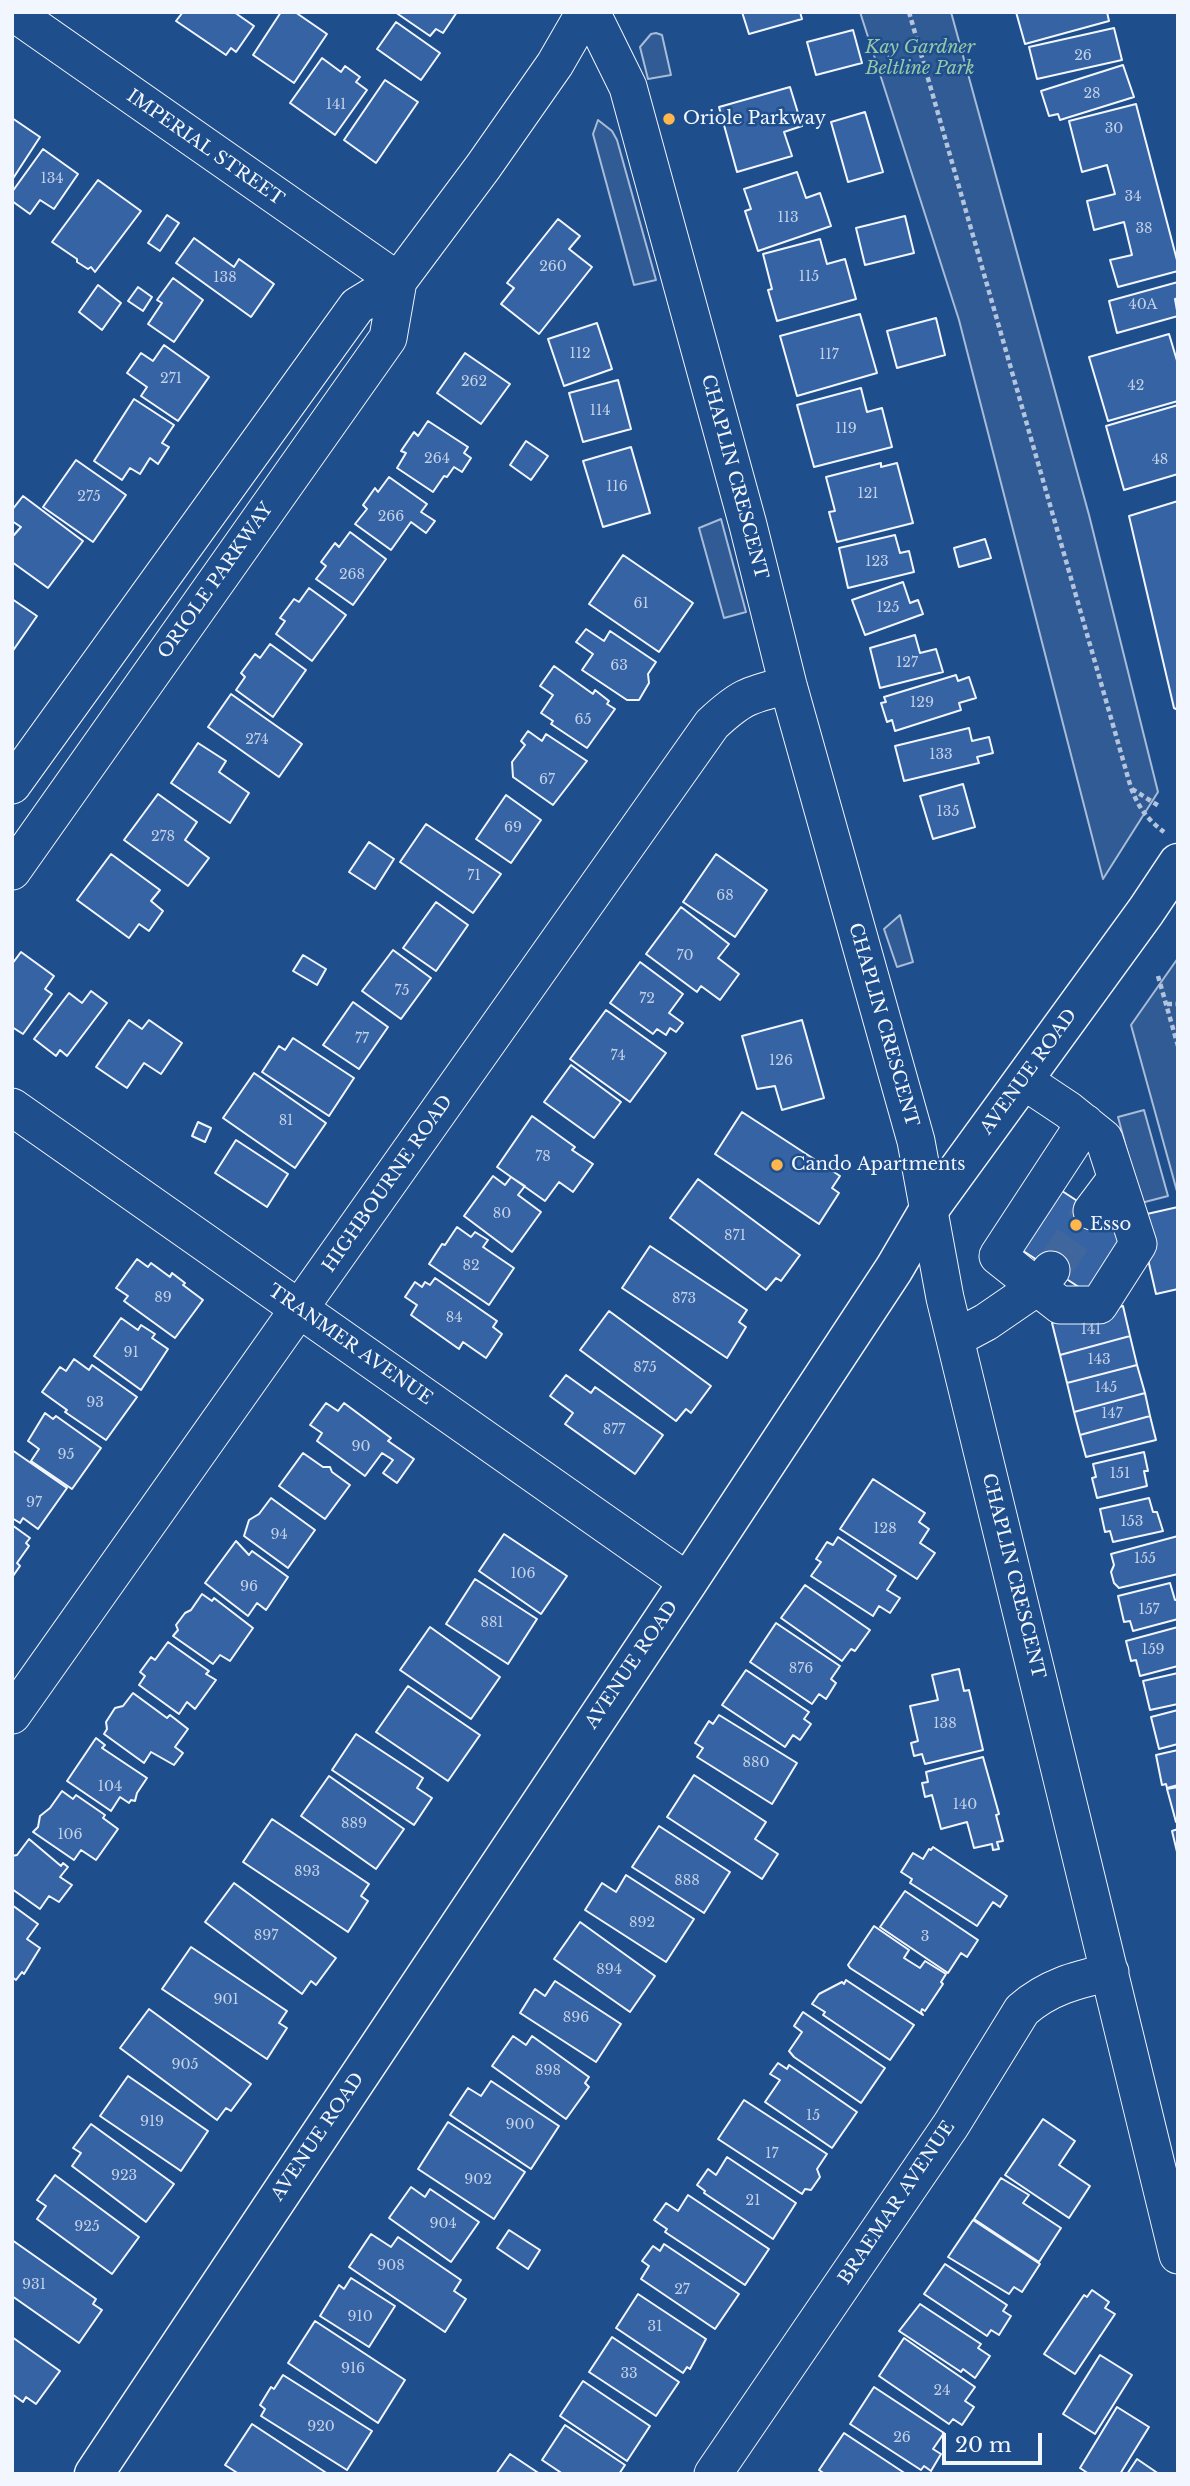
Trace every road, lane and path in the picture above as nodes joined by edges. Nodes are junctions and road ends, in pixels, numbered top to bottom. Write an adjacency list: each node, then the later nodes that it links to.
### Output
1 (13, 12): 5 (street, IMPERIAL STREET)
2 (585, 12): 5 (street, ORIOLE PARKWAY)
3 (591, 12): 6 (street, CHAPLIN CRESCENT)
4 (909, 12): 8 (path)
5 (398, 281): 7 (street, ORIOLE PARKWAY); 12 (street, ORIOLE PARKWAY)
6 (788, 685): 22 (street, CHAPLIN CRESCENT); 25 (street, HIGHBOURNE ROAD)
7 (12, 785)
8 (1131, 788): 9 (path); 10 (path)
9 (1159, 806)
10 (1156, 826)
11 (1178, 863): 18 (main road, AVENUE ROAD)
12 (12, 871)
13 (1158, 976): 14 (path)
14 (1167, 1004): 15 (path); 17 (path)
15 (1178, 1004)
16 (1178, 1035): 17 (path)
17 (1178, 1045)
18 (1023, 1080): 20 (street); 22 (main road, AVENUE ROAD)
19 (12, 1107): 25 (street, TRANMER AVENUE)
20 (1085, 1123): 21 (street); 24 (street)
21 (1116, 1179): 23 (street); 24 (street)
22 (928, 1211): 26 (street, CHAPLIN CRESCENT); 27 (main road, AVENUE ROAD)
23 (1092, 1211)
24 (1044, 1278): 26 (street)
25 (300, 1310): 27 (street, TRANMER AVENUE); 28 (street, HIGHBOURNE ROAD)
26 (956, 1338): 29 (street, CHAPLIN CRESCENT)
27 (688, 1582): 31 (main road, AVENUE ROAD)
28 (12, 1716)
29 (1110, 1972): 30 (street, CHAPLIN CRESCENT); 32 (street, BRAEMAR AVENUE)
30 (1178, 2255)
31 (94, 2474)
32 (713, 2474)

